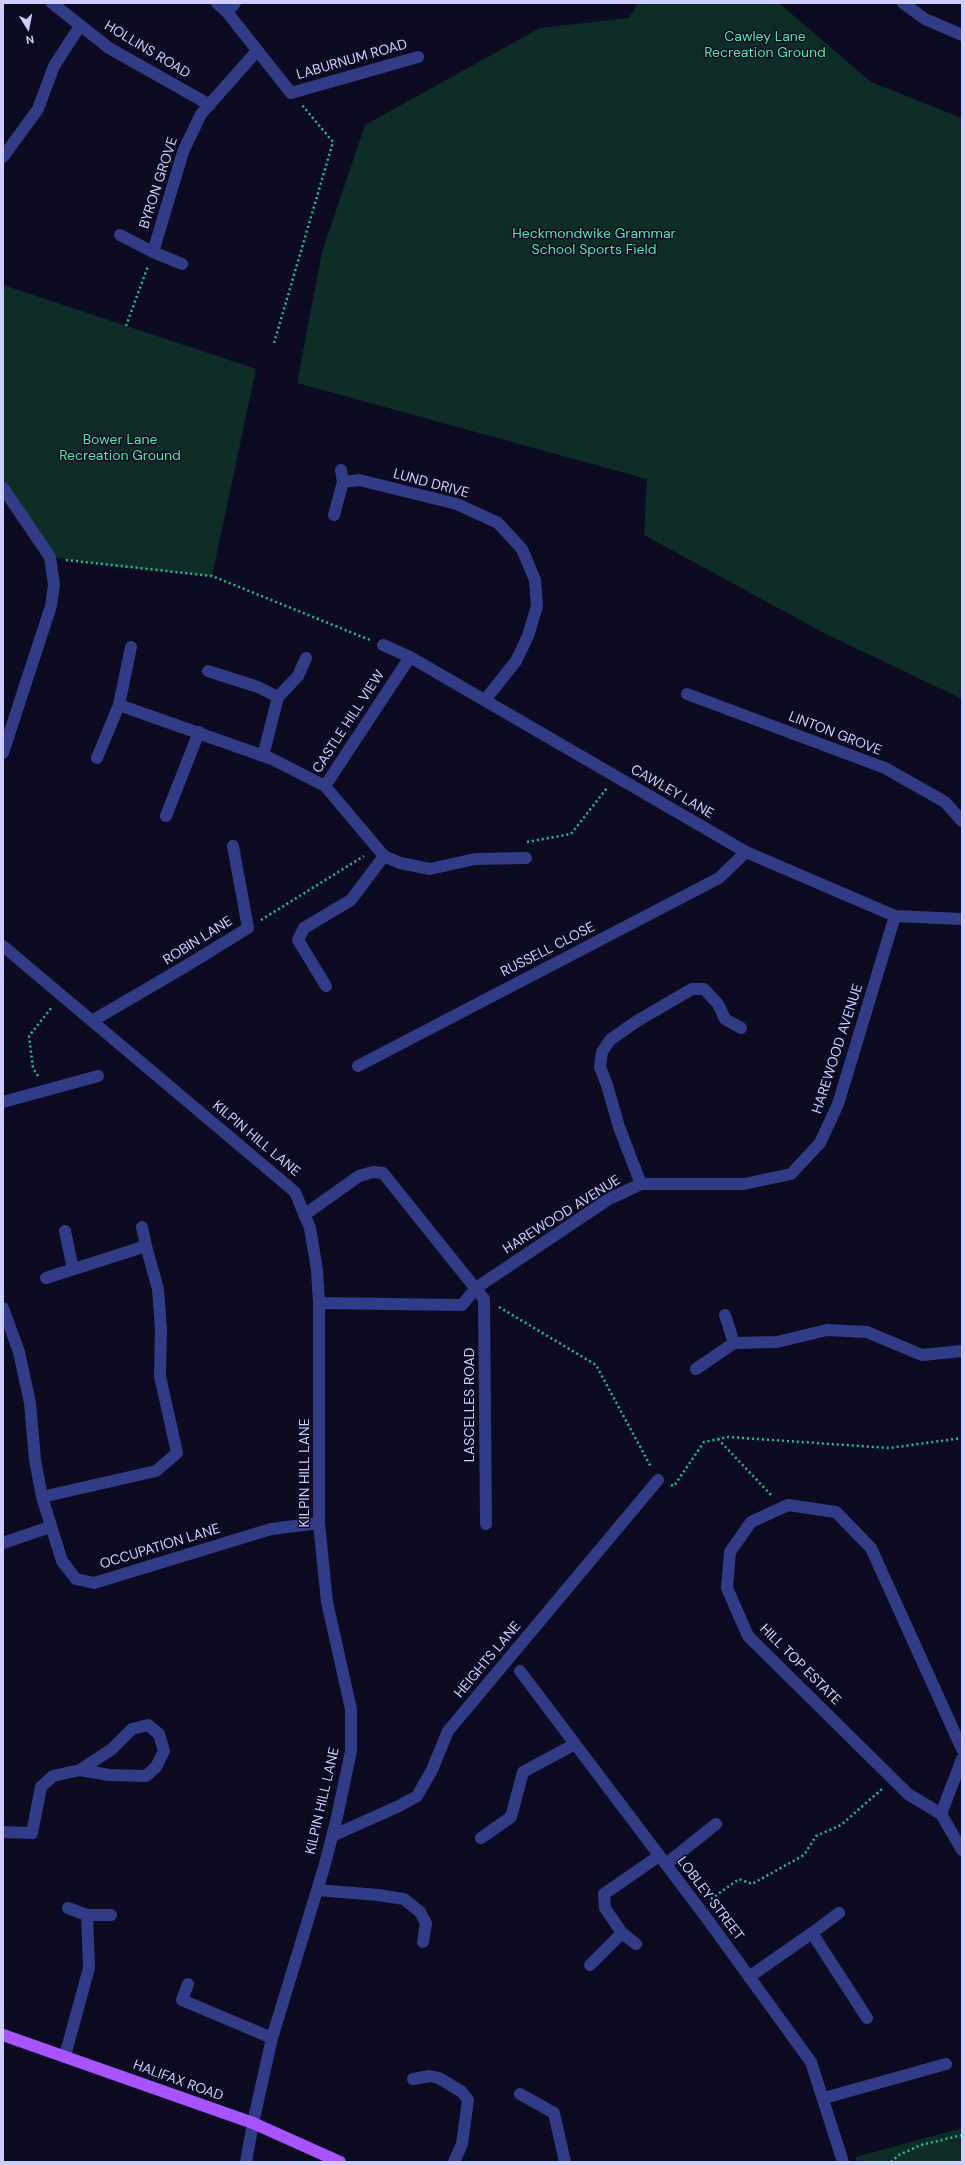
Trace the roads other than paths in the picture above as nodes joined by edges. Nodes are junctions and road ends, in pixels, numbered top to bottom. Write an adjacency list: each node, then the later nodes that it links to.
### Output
1 (52, 3): 6 (street, HOLLINS ROAD)
2 (217, 3): 5 (street, LABURNUM ROAD)
3 (235, 3): 5 (street)
4 (903, 3): 7 (street)
5 (227, 12): 8 (street, LABURNUM ROAD)
6 (80, 26): 10 (street, HOLLINS ROAD); 11 (street)
7 (962, 35)
8 (257, 51): 9 (street, LABURNUM ROAD); 10 (street, BYRON GROVE)
9 (418, 57)
10 (210, 104): 13 (street, BYRON GROVE)
11 (3, 158)
12 (120, 235): 13 (street, BYRON GROVE)
13 (153, 252): 14 (street, BYRON GROVE)
14 (182, 264)
15 (3, 488): 27 (street)
16 (334, 515): 24 (street, LUND DRIVE)
17 (383, 645): 19 (street, CAWLEY LANE)
18 (131, 647): 25 (street)
19 (410, 657): 24 (street, CAWLEY LANE); 30 (street, CASTLE HILL VIEW)
20 (306, 658): 23 (street)
21 (208, 670): 23 (street)
22 (687, 694): 32 (street, LINTON GROVE)
23 (278, 697): 28 (street)
24 (485, 700): 35 (street, CAWLEY LANE)
25 (119, 705): 26 (street, CASTLE HILL VIEW); 29 (street)
26 (199, 732): 28 (street, CASTLE HILL VIEW); 31 (street)
27 (3, 753)
28 (263, 756): 30 (street, CASTLE HILL VIEW)
29 (97, 758)
30 (326, 786): 34 (street)
31 (166, 816)
32 (962, 820)
33 (233, 846): 41 (street, ROBIN LANE)
34 (381, 852): 36 (street); 40 (street)
35 (746, 852): 37 (street, CAWLEY LANE); 43 (street, RUSSELL CLOSE)
36 (526, 858)
37 (895, 916): 38 (street, CAWLEY LANE); 46 (street, HAREWOOD AVENUE)
38 (962, 919)
39 (3, 946): 41 (street, KILPIN HILL LANE)
40 (326, 986)
41 (92, 1021): 47 (street, KILPIN HILL LANE)
42 (741, 1028): 46 (street)
43 (358, 1066)
44 (98, 1076): 45 (street)
45 (3, 1102)
46 (641, 1184): 53 (street, HAREWOOD AVENUE)
47 (304, 1215): 53 (street); 54 (street, KILPIN HILL LANE)
48 (142, 1228): 50 (street)
49 (65, 1231): 51 (street)
50 (146, 1246): 51 (street); 61 (street)
51 (73, 1269): 52 (street)
52 (46, 1278)
53 (476, 1288): 54 (street, HAREWOOD AVENUE); 63 (street, LASCELLES ROAD)
54 (319, 1303): 62 (street, KILPIN HILL LANE)
55 (3, 1308): 61 (street, OCCUPATION LANE)
56 (724, 1315): 57 (street)
57 (734, 1343): 58 (street); 59 (street)
58 (962, 1351)
59 (696, 1369)
60 (658, 1480): 74 (street, HEIGHTS LANE)
61 (42, 1497): 64 (street, OCCUPATION LANE)
62 (319, 1523): 64 (street, OCCUPATION LANE); 74 (street, KILPIN HILL LANE)
63 (486, 1524)
64 (50, 1528): 65 (street)
65 (3, 1543)
66 (520, 1671): 67 (street, LOBLEY STREET)
67 (575, 1744): 75 (street); 77 (street, LOBLEY STREET)
68 (962, 1749): 71 (street, HILL TOP ESTATE)
69 (962, 1759): 71 (street)
70 (80, 1770): 70 (street); 73 (street)
71 (941, 1814): 76 (street, HILL TOP ESTATE)
72 (716, 1824): 77 (street)
73 (3, 1832)
74 (332, 1836): 78 (street, KILPIN HILL LANE)
75 (481, 1838)
76 (962, 1850)
77 (662, 1860): 83 (street); 88 (street, LOBLEY STREET)
78 (317, 1890): 85 (street); 92 (street, KILPIN HILL LANE)
79 (68, 1908): 81 (street)
80 (839, 1913): 84 (street)
81 (87, 1915): 82 (street); 93 (street)
82 (111, 1915)
83 (622, 1933): 86 (street); 87 (street)
84 (812, 1933): 88 (street); 90 (street)
85 (423, 1942)
86 (636, 1944)
87 (590, 1965)
88 (749, 1977): 97 (street, LOBLEY STREET)
89 (188, 1984): 92 (street)
90 (867, 2018)
91 (3, 2035): 93 (main road, HALIFAX ROAD)
92 (272, 2038): 98 (street, KILPIN HILL LANE)
93 (65, 2056): 98 (main road, HALIFAX ROAD)
94 (946, 2064): 97 (street)
95 (413, 2080): 101 (street)
96 (520, 2094): 102 (street)
97 (824, 2098): 103 (street, LOBLEY STREET)
98 (253, 2123): 99 (street, KILPIN HILL LANE); 100 (main road, HALIFAX ROAD)
99 (246, 2162)
100 (340, 2162)
101 (454, 2162)
102 (565, 2162)
103 (843, 2162)

